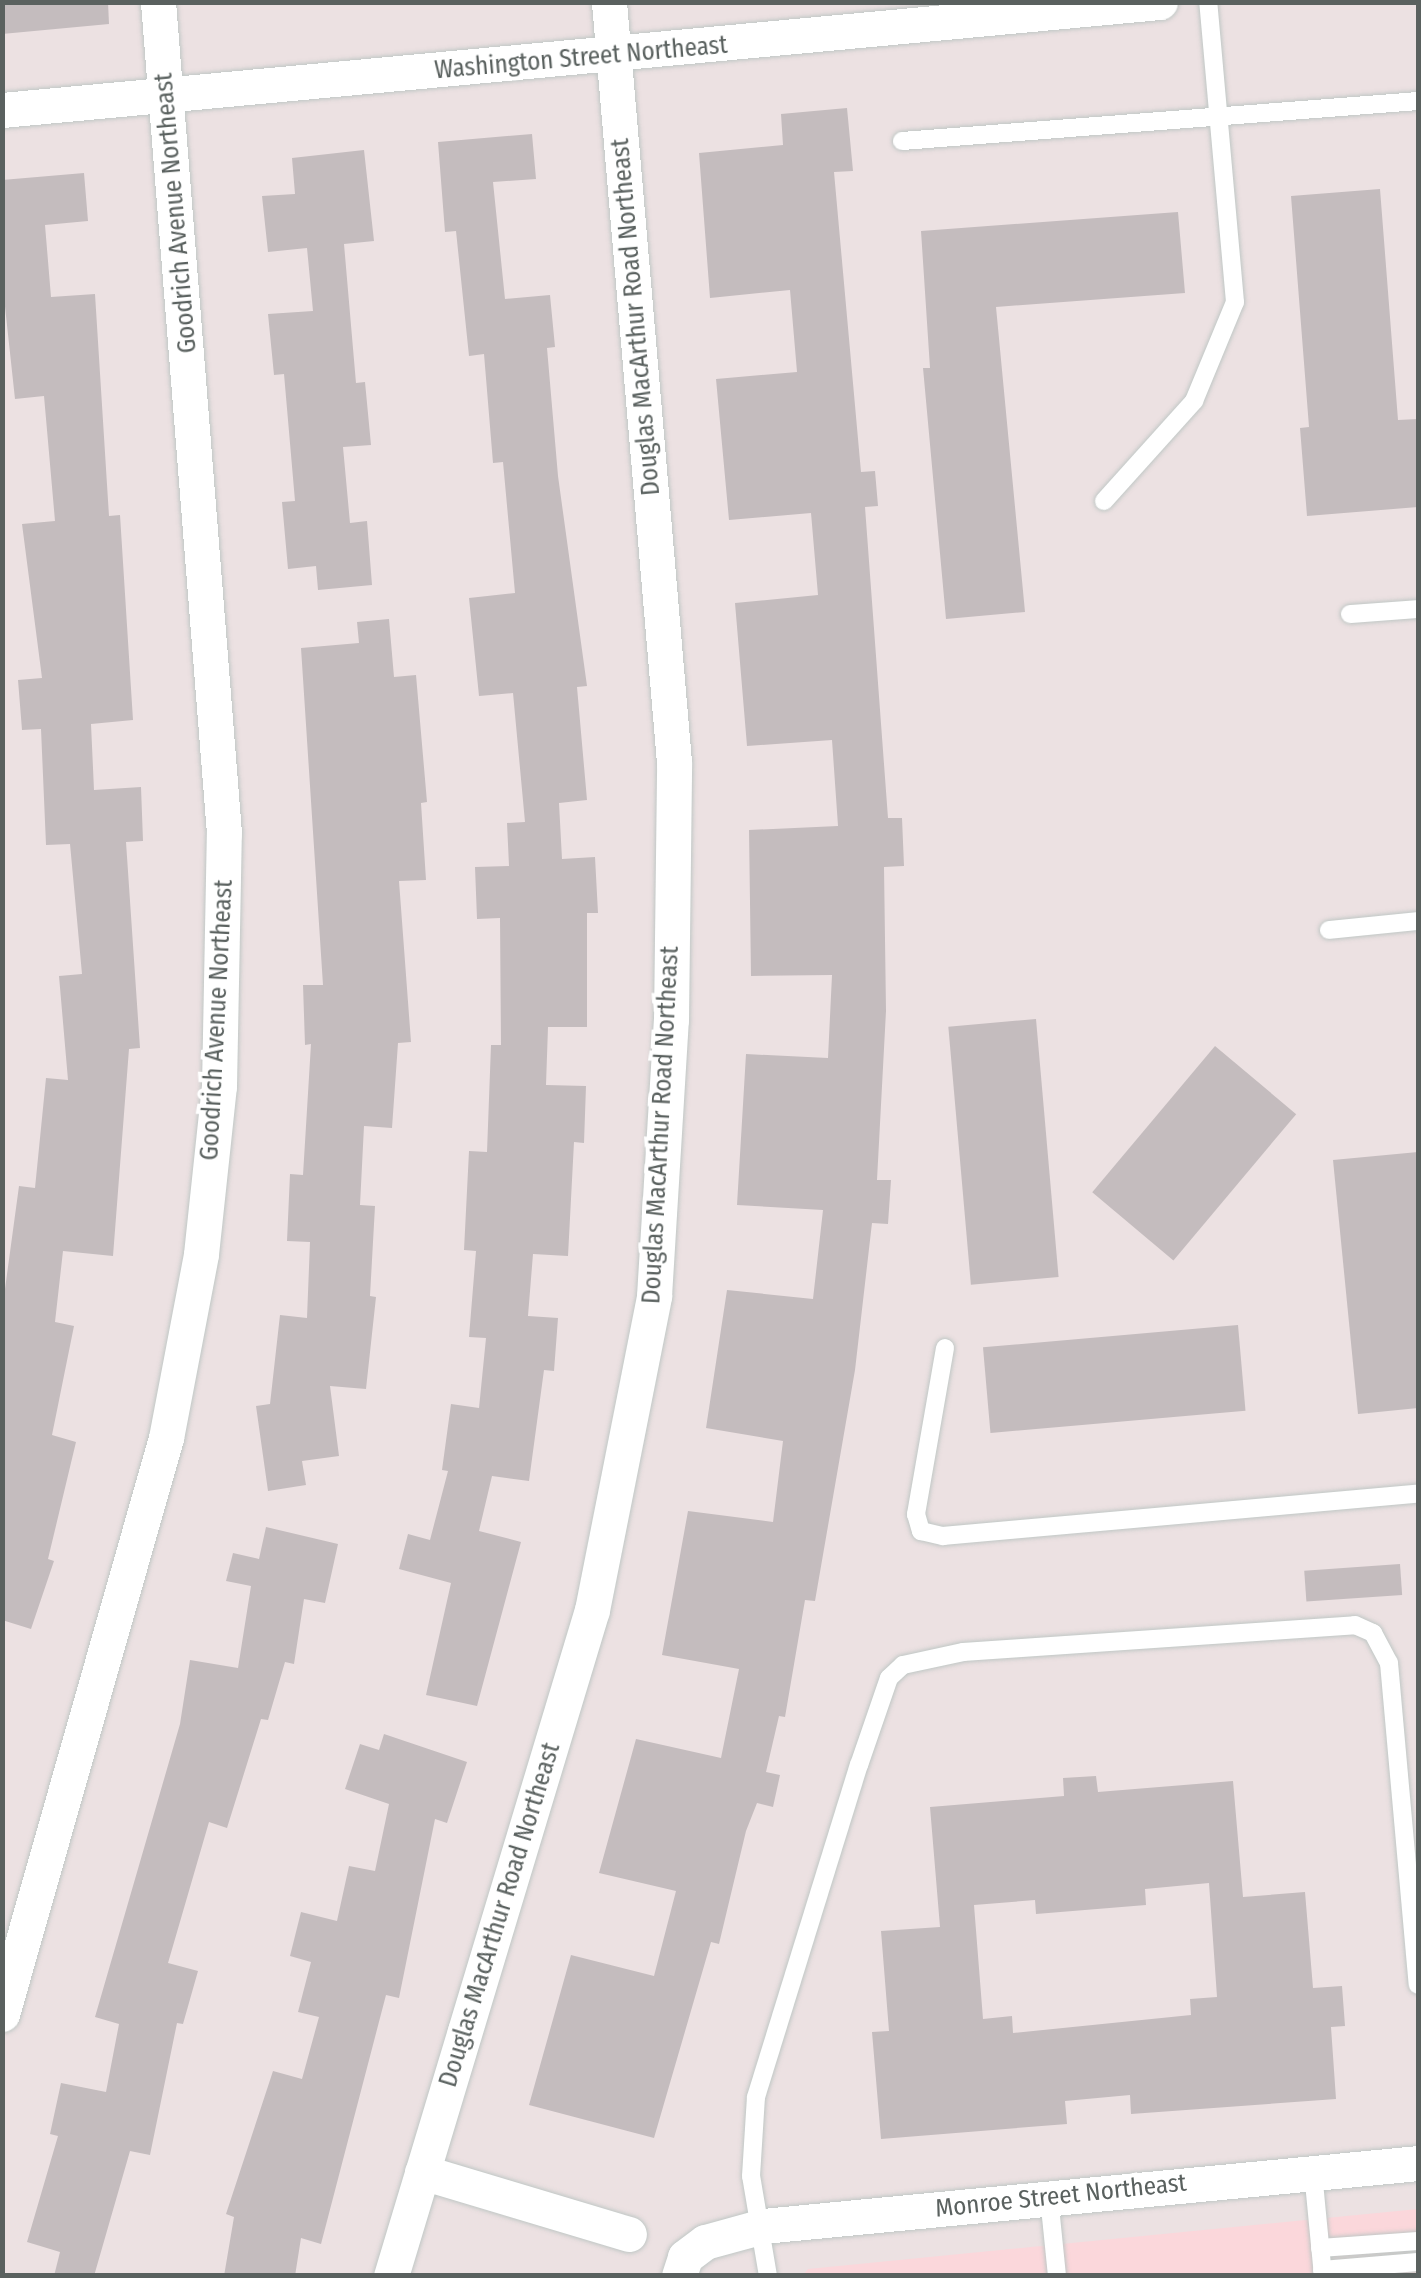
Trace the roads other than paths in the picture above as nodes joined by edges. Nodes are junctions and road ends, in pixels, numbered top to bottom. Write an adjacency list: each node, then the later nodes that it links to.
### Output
1 (158, 2): 7 (street, Goodrich Avenue Northeast)
2 (609, 2): 6 (street, Douglas MacArthur Road Northeast)
3 (1160, 2): 5 (street, Washington Street Northeast)
4 (1208, 2): 10 (lane)
5 (1073, 7): 6 (street, Washington Street Northeast)
6 (614, 56): 7 (street, Washington Street Northeast); 22 (street, Douglas MacArthur Road Northeast)
7 (167, 97): 9 (street, Washington Street Northeast); 20 (street, Goodrich Avenue Northeast)
8 (1418, 101): 10 (lane)
9 (2, 110)
10 (1218, 116): 11 (lane); 12 (lane)
11 (902, 141)
12 (1104, 501)
13 (1418, 609): 14 (lane)
14 (1350, 614)
15 (1418, 920): 16 (lane)
16 (1329, 930)
17 (945, 1348): 18 (lane)
18 (1418, 1494)
19 (1418, 1986): 25 (lane)
20 (2, 2014)
21 (1418, 2162): 23 (street, Monroe Street Northeast)
22 (422, 2172): 26 (street); 32 (street, Douglas MacArthur Road Northeast)
23 (1313, 2172): 24 (street, Monroe Street Northeast); 28 (lane)
24 (1050, 2198): 25 (street, Monroe Street Northeast); 34 (lane)
25 (764, 2226): 29 (street, Monroe Street Northeast); 33 (lane)
26 (629, 2234)
27 (1418, 2241): 28 (lane)
28 (1320, 2248): 31 (lane)
29 (685, 2255)
30 (1418, 2262): 31 (lane)
31 (1322, 2273)
32 (391, 2276)
33 (768, 2276)
34 (1056, 2276)

